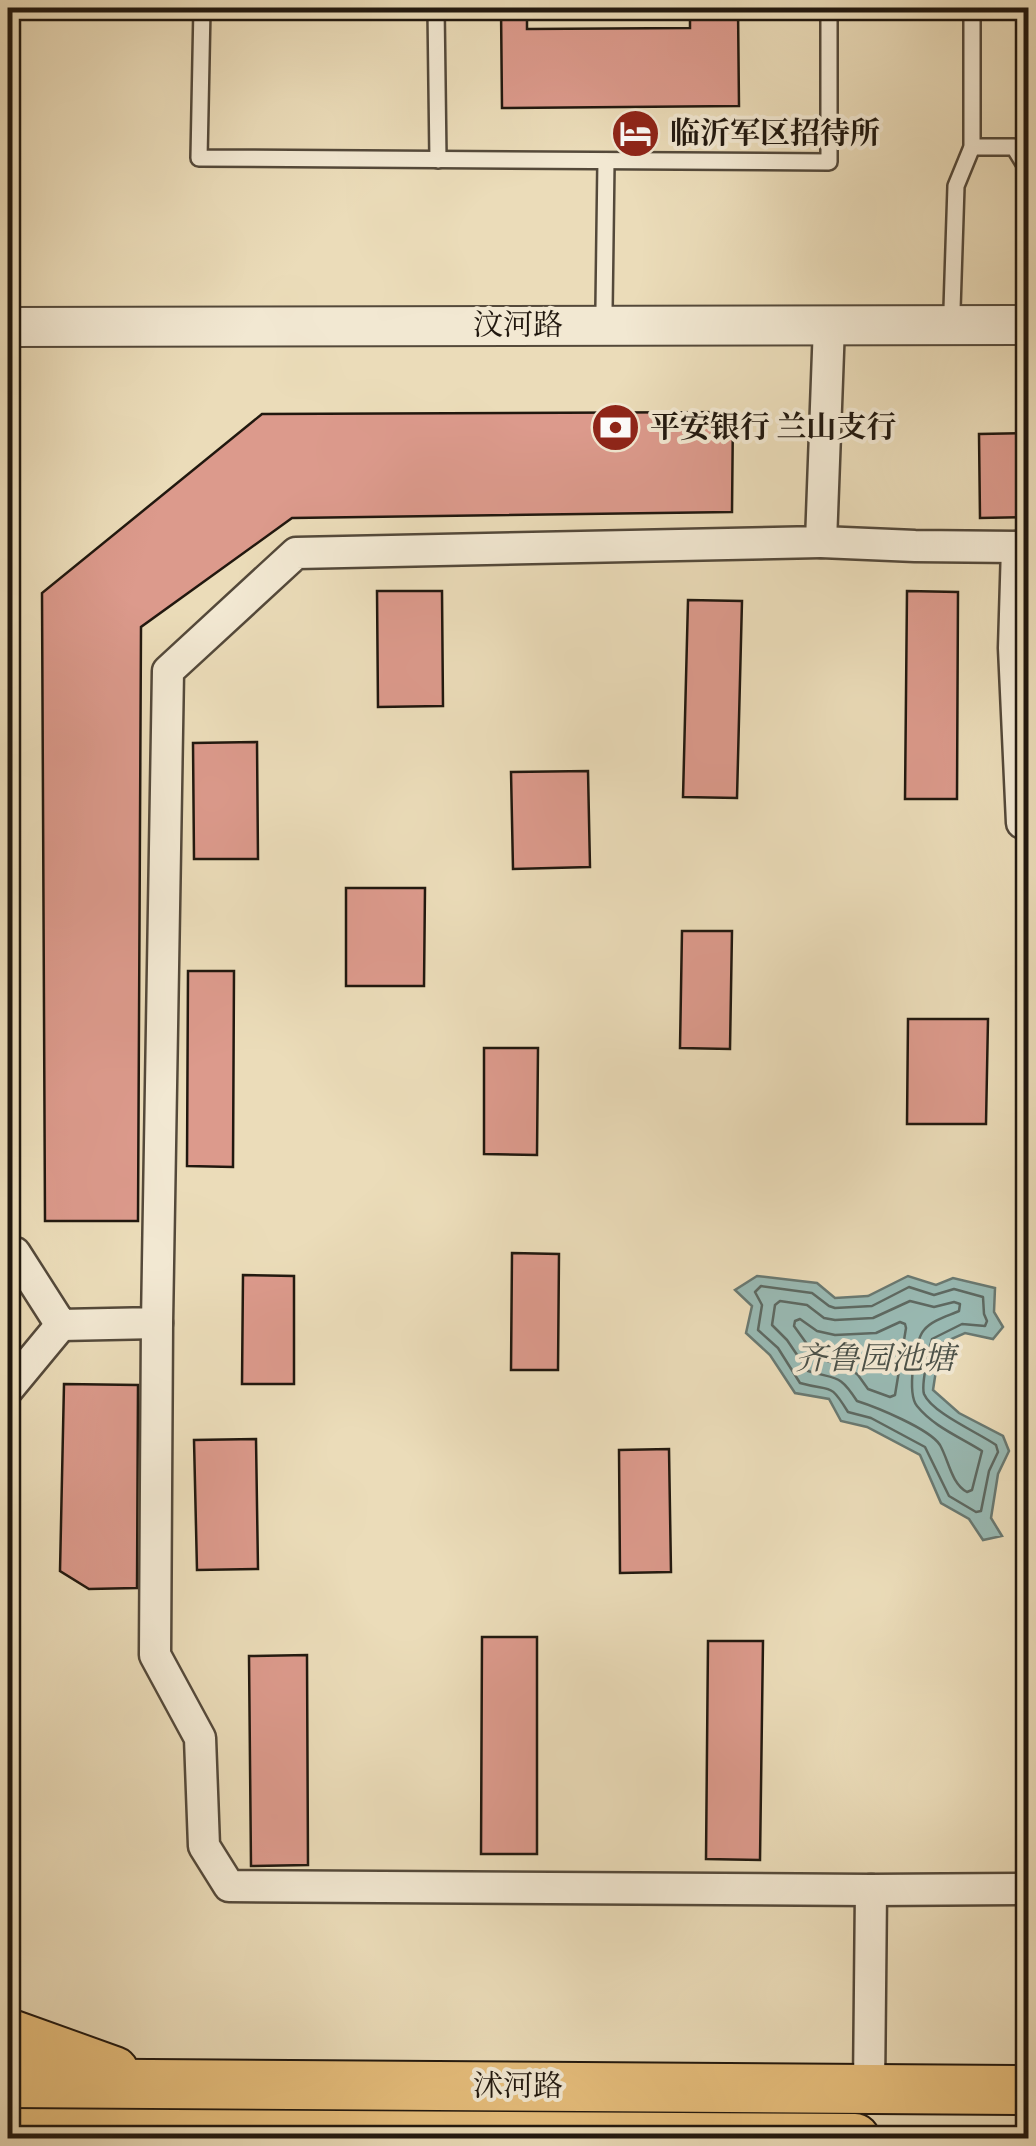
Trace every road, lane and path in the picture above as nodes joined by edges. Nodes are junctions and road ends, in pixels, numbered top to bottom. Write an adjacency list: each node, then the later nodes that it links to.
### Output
1 (202, 8): 6 (lane)
2 (436, 8): 6 (lane)
3 (829, 8): 7 (lane)
4 (972, 8): 5 (lane)
5 (972, 148): 8 (lane); 11 (lane)
6 (438, 160): 7 (lane)
7 (606, 161): 10 (lane)
8 (1028, 170)
9 (1028, 308): 11 (street, 汶河路)
10 (604, 309): 11 (street, 汶河路); 12 (street, 汶河路)
11 (952, 309)
12 (8, 310)
13 (829, 325): 14 (street, 汶河路); 15 (street, 汶河路); 16 (street)
14 (1028, 325)
15 (8, 326)
16 (822, 542): 17 (street); 20 (street)
17 (1023, 547): 18 (street)
18 (1028, 825)
19 (8, 1253): 21 (street)
20 (157, 1323): 21 (street); 24 (street)
21 (60, 1325): 22 (street)
22 (8, 1389)
23 (1028, 1889): 24 (street)
24 (871, 1890): 28 (street)
25 (8, 2033): 27 (main road)
26 (8, 2082): 27 (main road, 沭河路)
27 (150, 2083): 28 (main road, 沭河路)
28 (870, 2089): 29 (main road, 沭河路)
29 (1028, 2090)
30 (8, 2132): 31 (main road, 沭河路)
31 (140, 2136): 32 (main road, 沭河路)
32 (854, 2138)

